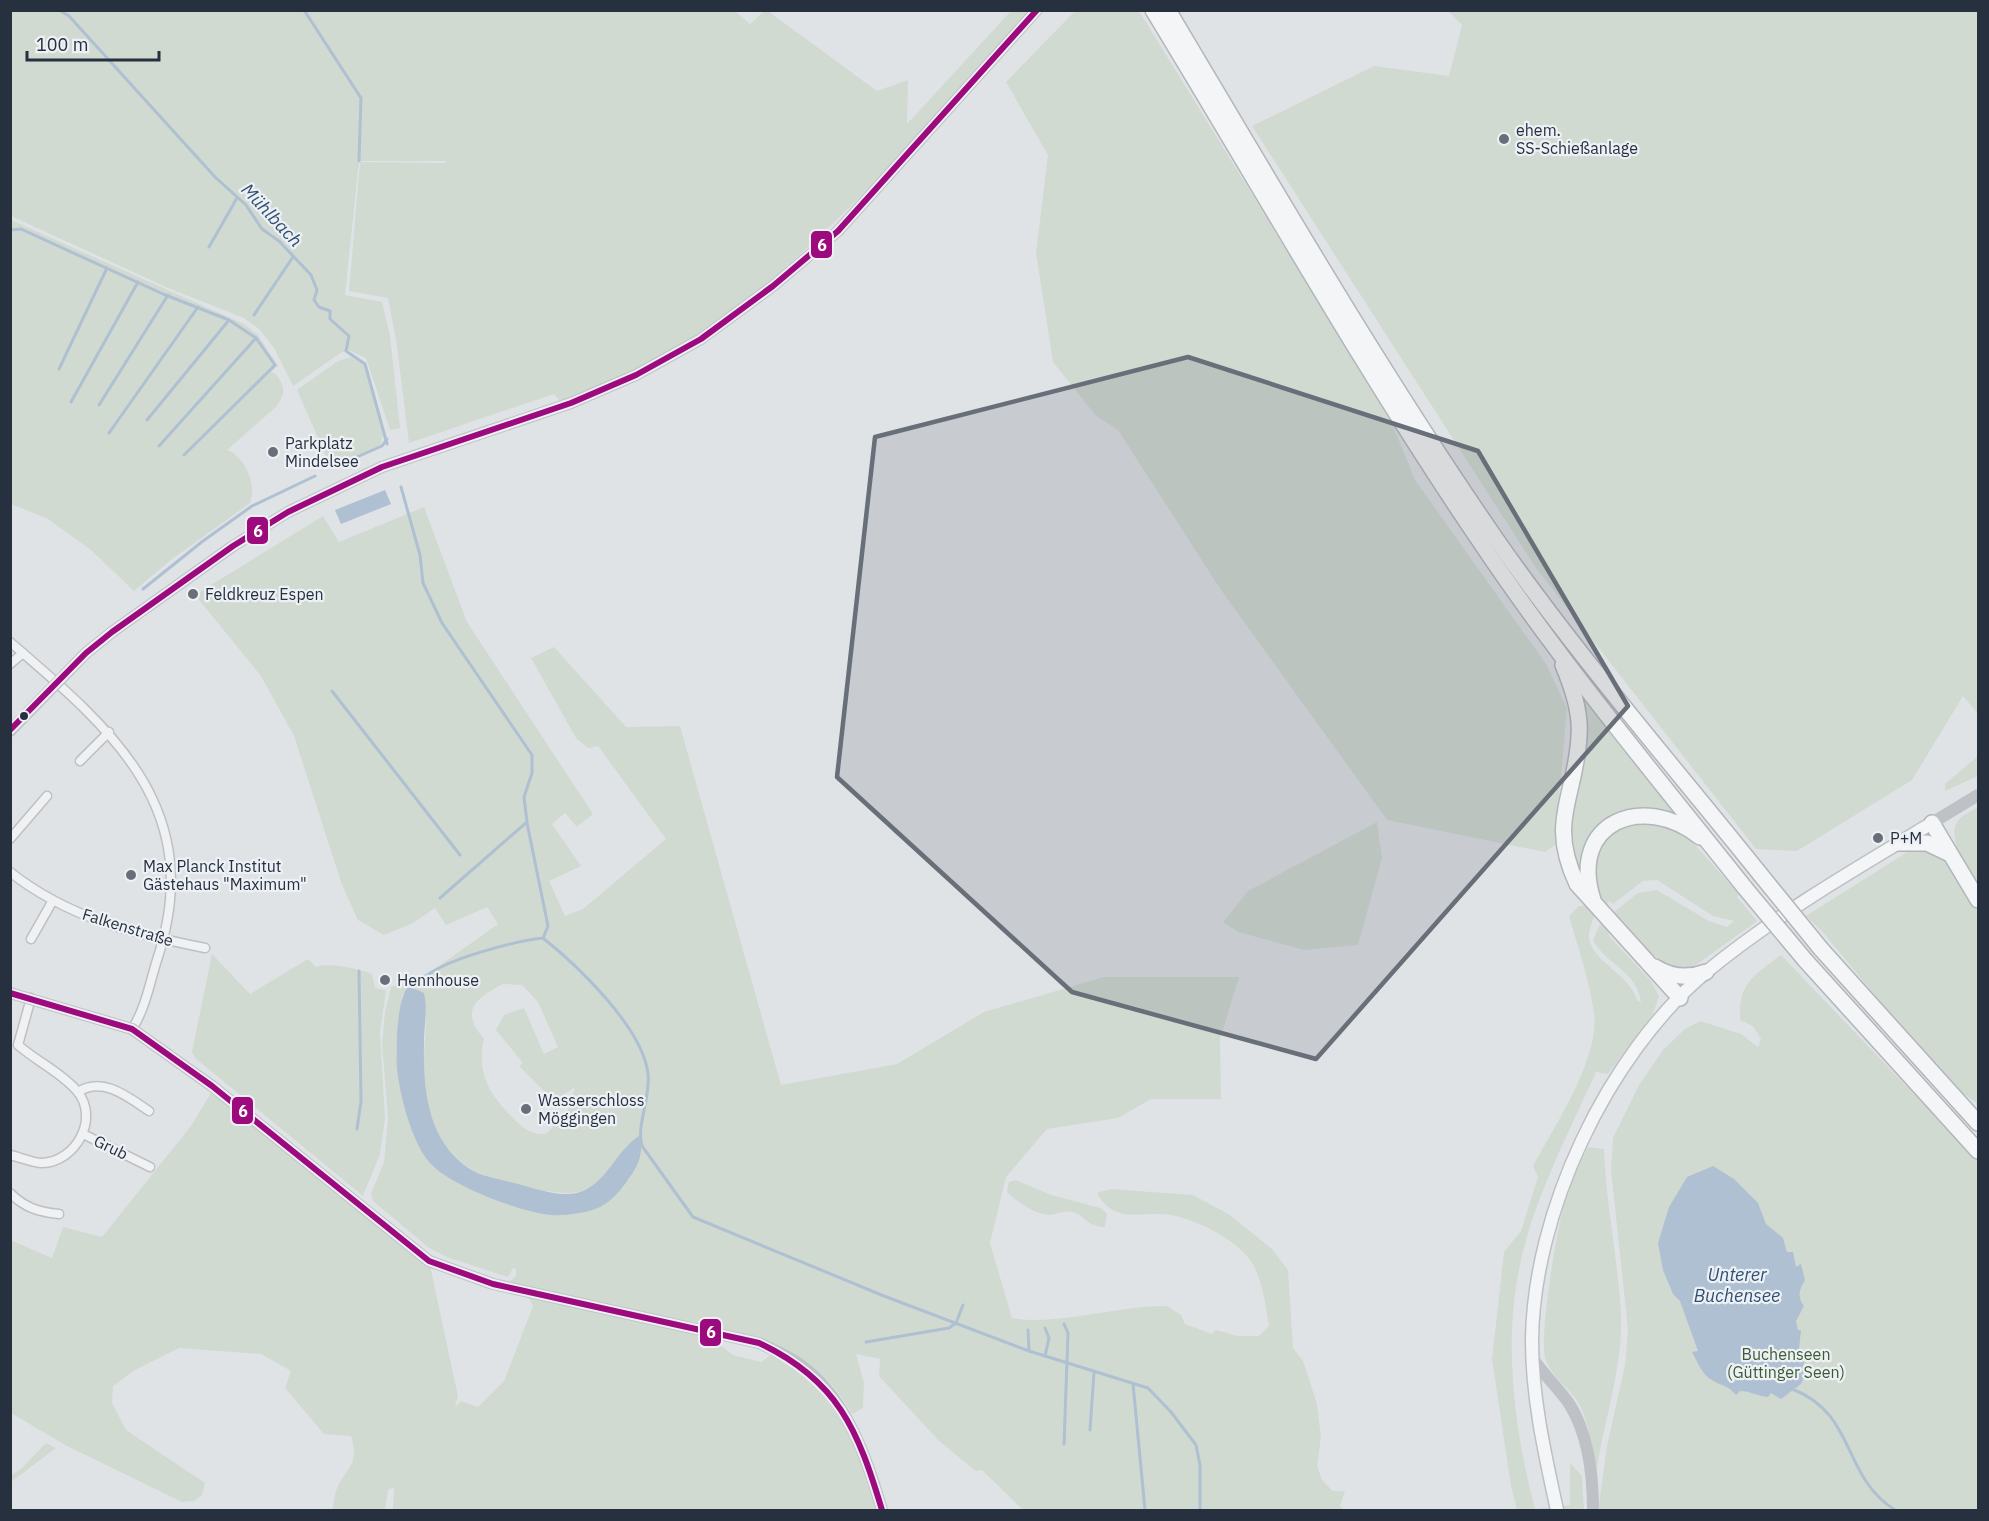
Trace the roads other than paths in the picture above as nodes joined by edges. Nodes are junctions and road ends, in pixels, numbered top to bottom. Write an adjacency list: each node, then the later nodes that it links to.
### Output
1 (1037, 10): 8 (street)
2 (1153, 10): 5 (highway)
3 (1168, 10): 34 (highway, bridge)
4 (10, 642): 6 (street)
5 (1554, 645): 17 (highway); 22 (highway)
6 (23, 653): 7 (street); 8 (street)
7 (10, 664)
8 (56, 684): 9 (street); 10 (street)
9 (10, 730)
10 (109, 732): 11 (street); 24 (street)
11 (80, 760)
12 (1978, 795): 14 (street)
13 (47, 796): 15 (street)
14 (1932, 824): 16 (main road); 18 (highway)
15 (10, 839)
16 (1898, 843): 18 (highway); 27 (main road)
17 (1712, 846): 22 (highway); 39 (highway, bridge)
18 (1950, 855): 20 (highway)
19 (10, 872): 21 (street, Falkenstraße)
20 (1978, 900)
21 (52, 902): 23 (street); 24 (street, Falkenstraße)
22 (1594, 903): 26 (highway)
23 (31, 939)
24 (164, 940): 25 (street, Falkenstraße); 31 (street)
25 (205, 948)
26 (1647, 962): 27 (highway); 30 (highway)
27 (1706, 972): 30 (main road)
28 (10, 993): 29 (street)
29 (31, 998): 31 (street); 32 (street)
30 (1680, 998): 44 (main road)
31 (132, 1029): 45 (street)
32 (14, 1045): 33 (street)
33 (78, 1092): 36 (street); 38 (street)
34 (1956, 1097): 35 (highway); 37 (highway)
35 (1978, 1108)
36 (149, 1111)
37 (1978, 1123)
38 (83, 1134): 40 (street, Grub); 41 (street, Grub)
39 (1978, 1150)
40 (10, 1155)
41 (150, 1167)
42 (10, 1193): 43 (street)
43 (59, 1214)
44 (1532, 1357): 46 (main road); 47 (street)
45 (882, 1510)
46 (1557, 1510)
47 (1593, 1510)

